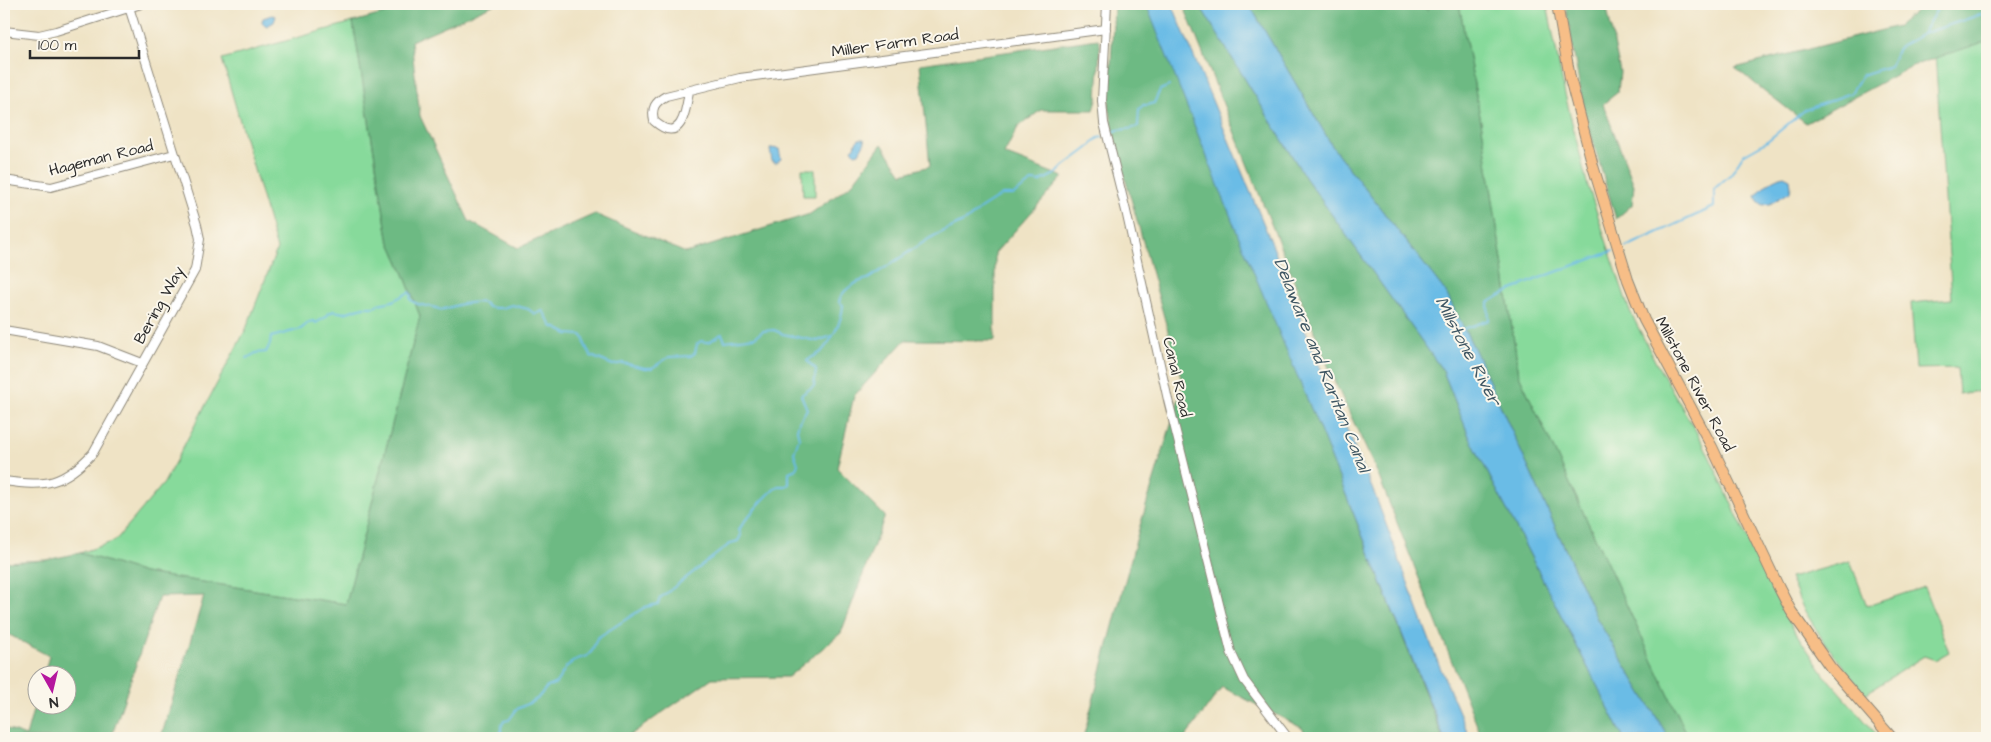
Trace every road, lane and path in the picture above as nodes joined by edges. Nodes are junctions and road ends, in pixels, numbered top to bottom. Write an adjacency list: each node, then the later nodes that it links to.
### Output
1 (141, 4): 4 (street)
2 (1107, 4): 5 (street, Canal Road)
3 (1557, 4): 14 (main road, Millstone River Road)
4 (129, 7): 6 (street); 8 (street, Bering Way)
5 (1106, 29): 7 (street, Miller Farm Road); 13 (street, Canal Road)
6 (4, 31)
7 (689, 91): 7 (street, Miller Farm Road)
8 (174, 154): 9 (street, Hageman Road); 11 (street, Bering Way)
9 (4, 180)
10 (4, 330): 11 (street)
11 (142, 363): 12 (street, Bering Way)
12 (4, 480)
13 (1288, 738)
14 (1892, 738)

